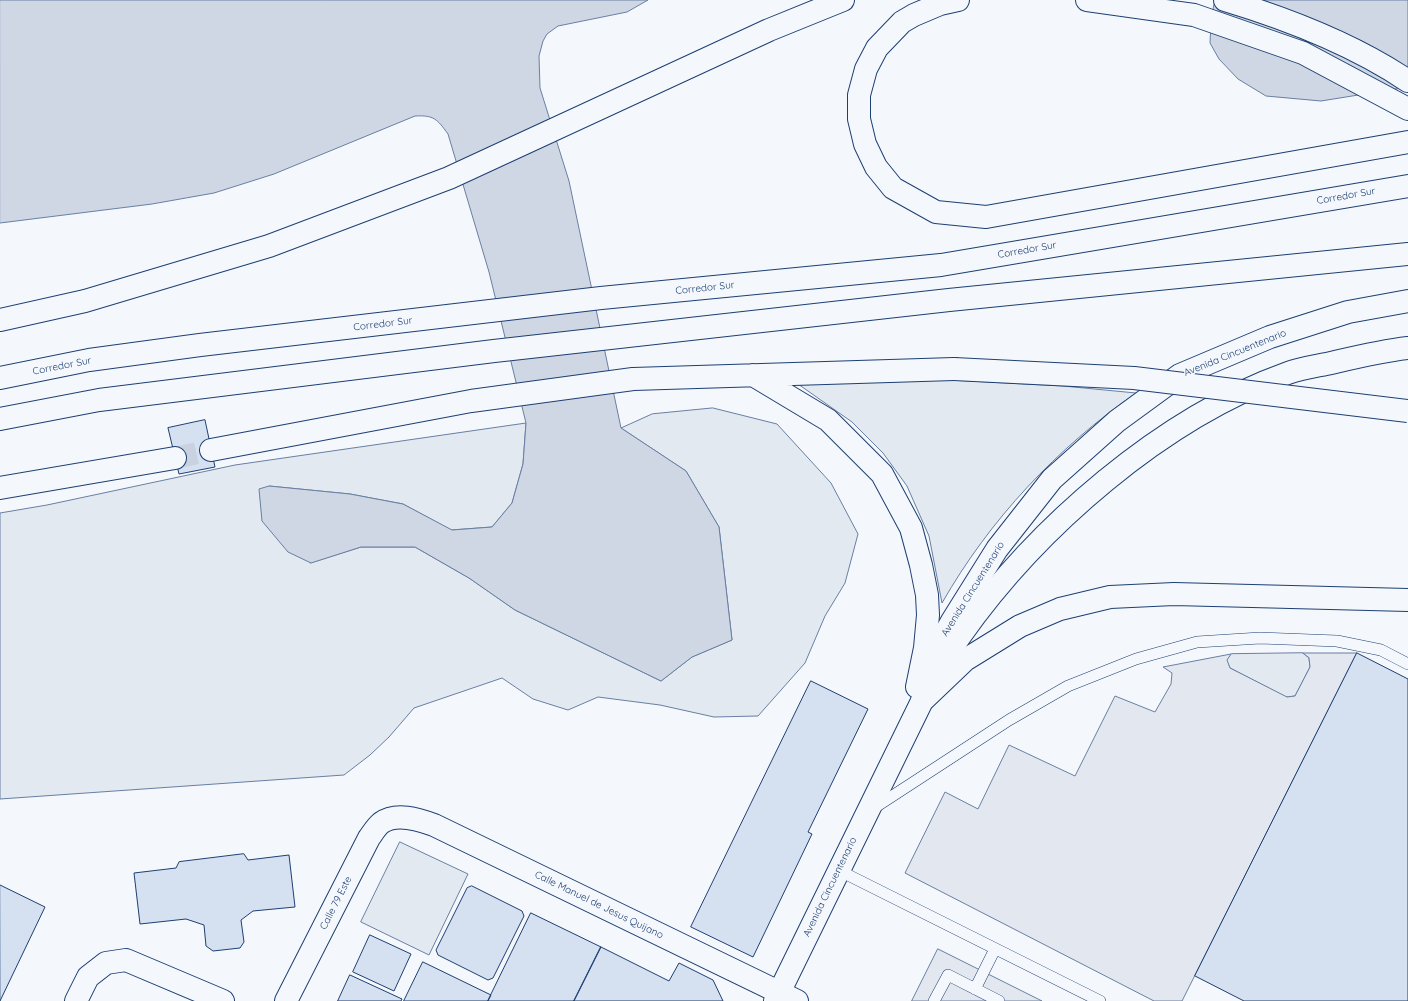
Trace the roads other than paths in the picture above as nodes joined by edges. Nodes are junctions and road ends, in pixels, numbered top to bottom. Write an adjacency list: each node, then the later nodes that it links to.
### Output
1 (843, 0): 11 (main road)
2 (958, 0): 7 (main road)
3 (1087, 0): 6 (main road)
4 (1225, 0): 5 (main road)
5 (1408, 81)
6 (1408, 109)
7 (1408, 142)
8 (1408, 186): 14 (main road, Corredor Sur)
9 (1408, 254): 16 (main road)
10 (1408, 301): 22 (main road, Avenida Cincuentenario)
11 (0, 320)
12 (1408, 348): 22 (main road)
13 (753, 376): 15 (main road, bridge); 17 (main road); 22 (main road)
14 (0, 378)
15 (1408, 411)
16 (0, 419)
17 (211, 450)
18 (175, 458): 19 (main road)
19 (0, 488)
20 (1408, 600): 22 (main road)
21 (1408, 664): 23 (lane)
22 (919, 694): 23 (main road, Avenida Cincuentenario)
23 (866, 813): 25 (main road, Avenida Cincuentenario)
24 (398, 817): 28 (main road, Calle Manuel de Jesus Quijano); 31 (main road, Calle 79 Este)
25 (838, 870): 26 (lane); 28 (main road, Avenida Cincuentenario)
26 (995, 949): 27 (lane); 34 (lane)
27 (975, 989): 32 (lane); 33 (lane)
28 (784, 998)
29 (76, 1001): 30 (main road)
30 (223, 1001)
31 (286, 1001)
32 (934, 1001)
33 (999, 1001)
34 (1100, 1001)

